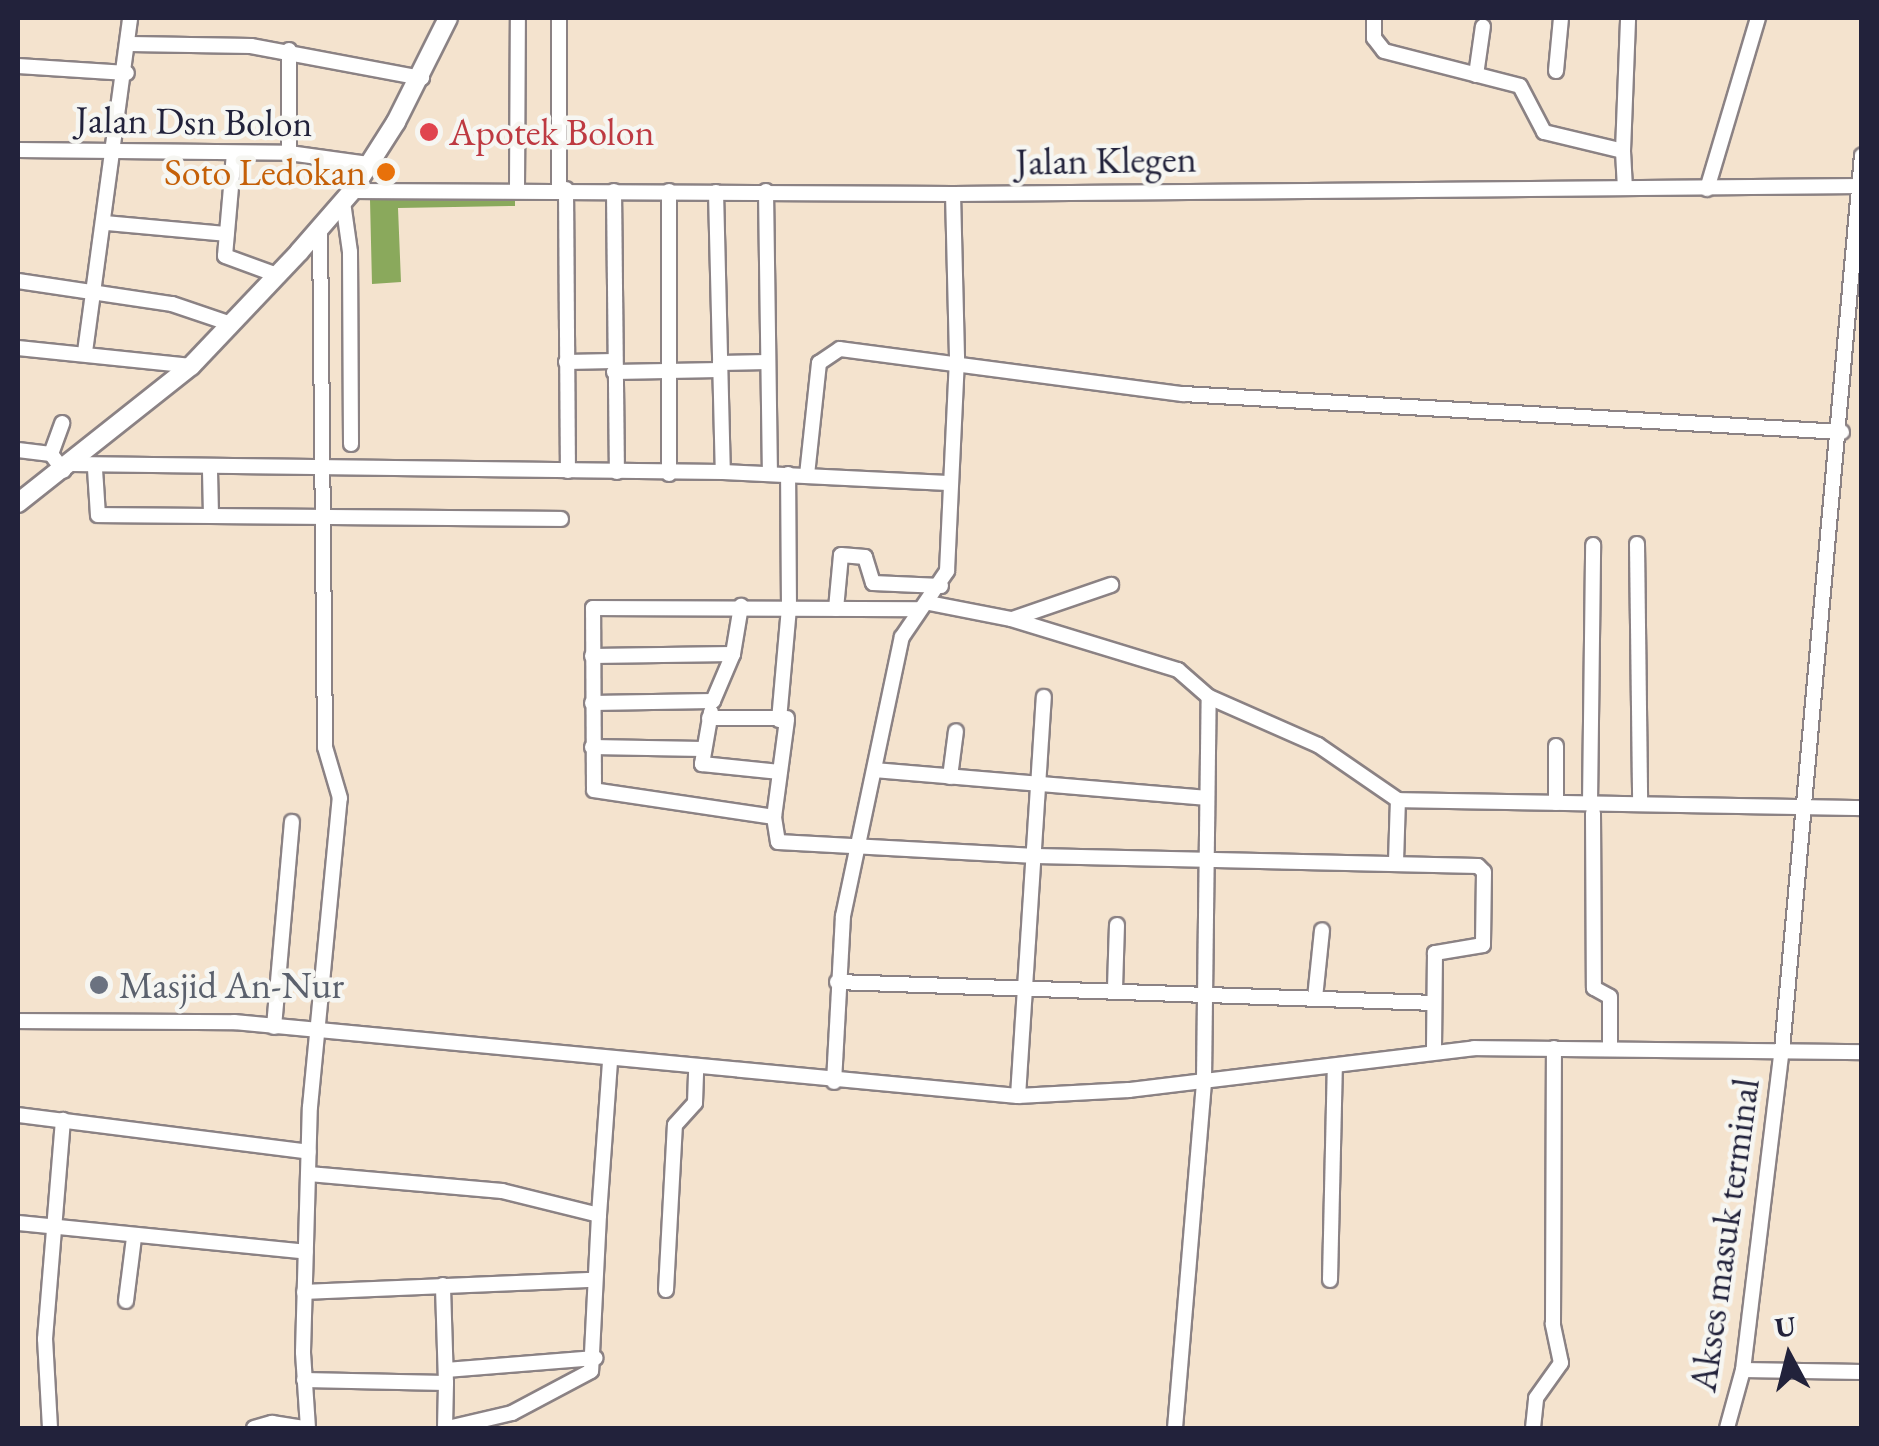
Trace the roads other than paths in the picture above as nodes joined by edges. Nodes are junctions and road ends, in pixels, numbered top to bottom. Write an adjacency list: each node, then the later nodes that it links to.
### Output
1 (130, 18): 10 (street)
2 (448, 18): 16 (main road)
3 (518, 18): 25 (street)
4 (559, 18): 27 (street)
5 (1374, 18): 15 (street)
6 (1561, 18): 13 (street)
7 (1628, 18): 19 (street)
8 (1758, 18): 28 (street)
9 (1483, 26): 15 (street)
10 (130, 44): 11 (street); 14 (street)
11 (289, 50): 16 (street); 21 (street)
12 (18, 66): 14 (street)
13 (1556, 71)
14 (126, 74): 18 (street)
15 (1476, 75): 19 (street)
16 (422, 78): 23 (main road)
17 (18, 150): 18 (street, Jalan Dsn Bolon)
18 (116, 151): 20 (street, Jalan Dsn Bolon); 35 (street)
19 (1624, 151): 26 (street)
20 (234, 153): 21 (street, Jalan Dsn Bolon); 37 (street)
21 (288, 153): 23 (street, Jalan Dsn Bolon)
22 (1862, 156): 24 (street, Akses masuk terminal)
23 (368, 164): 34 (main road)
24 (1860, 186): 28 (street, Jalan Klegen); 52 (street, Akses masuk terminal)
25 (517, 188): 27 (street, Jalan Klegen); 34 (street, Jalan Klegen)
26 (1625, 188): 28 (street, Jalan Klegen); 33 (street, Jalan Klegen)
27 (562, 189): 29 (street, Jalan Klegen); 44 (street)
28 (1708, 189)
29 (614, 190): 30 (street, Jalan Klegen); 48 (street)
30 (669, 190): 31 (street, Jalan Klegen); 50 (street)
31 (716, 192): 32 (street, Jalan Klegen); 49 (street)
32 (766, 192): 33 (street, Jalan Klegen); 45 (street)
33 (954, 194): 46 (street)
34 (347, 196): 36 (main road); 53 (street)
35 (106, 223): 37 (street); 40 (street)
36 (320, 227): 38 (main road); 58 (street)
37 (228, 234): 38 (street)
38 (277, 275): 41 (main road)
39 (18, 281): 40 (street)
40 (94, 294): 41 (street); 43 (street)
41 (230, 324): 47 (main road)
42 (18, 348): 43 (street)
43 (84, 352): 47 (street)
44 (566, 362): 48 (street); 60 (street)
45 (768, 362): 49 (street); 64 (street)
46 (955, 364): 52 (street); 66 (street); 67 (street)
47 (190, 366): 56 (main road)
48 (614, 366): 50 (street); 61 (street)
49 (720, 366): 50 (street); 62 (street)
50 (667, 372): 63 (street)
51 (62, 423): 55 (street)
52 (1842, 432): 100 (street, Akses masuk terminal)
53 (350, 444)
54 (18, 450): 55 (street)
55 (51, 454): 56 (street)
56 (68, 468): 57 (street); 68 (main road)
57 (94, 469): 59 (street); 69 (street)
58 (323, 470): 59 (street); 60 (street); 70 (street)
59 (210, 471): 69 (street)
60 (568, 471): 61 (street)
61 (617, 472): 63 (street)
62 (723, 472): 63 (street); 64 (street)
63 (668, 474)
64 (770, 474): 65 (street)
65 (788, 474): 66 (street); 78 (street)
66 (806, 475): 67 (street)
67 (948, 483): 75 (street)
68 (18, 503)
69 (211, 516): 70 (street)
70 (324, 516): 71 (street); 120 (street)
71 (561, 519)
72 (1637, 544): 101 (street)
73 (1593, 545): 102 (street)
74 (1111, 584): 80 (street)
75 (941, 586): 77 (street); 79 (street)
76 (740, 606): 78 (street); 81 (street); 82 (street)
77 (924, 606): 79 (street); 80 (street); 93 (street)
78 (794, 608): 79 (street); 88 (street)
79 (836, 609)
80 (1011, 619): 84 (street)
81 (733, 654): 82 (street); 85 (street)
82 (592, 656): 86 (street)
83 (1044, 697): 96 (street)
84 (1209, 697): 97 (street); 98 (street)
85 (713, 702): 86 (street); 87 (street)
86 (592, 703): 91 (street)
87 (710, 718): 88 (street); 92 (street)
88 (783, 720): 94 (street)
89 (956, 731): 95 (street)
90 (1556, 746): 99 (street)
91 (592, 747): 92 (street); 104 (street)
92 (703, 749): 94 (street)
93 (876, 770): 95 (street); 106 (street)
94 (780, 772): 104 (street)
95 (950, 777): 96 (street)
96 (1038, 784): 97 (street); 107 (street)
97 (1208, 798): 108 (street)
98 (1398, 800): 99 (street); 109 (street)
99 (1556, 802): 102 (street)
100 (1804, 802): 101 (street); 103 (street); 123 (street, Akses masuk terminal)
101 (1640, 804): 102 (street)
102 (1592, 808): 122 (street)
103 (1862, 808)
104 (774, 817): 106 (street)
105 (292, 822): 119 (street)
106 (857, 850): 107 (street); 112 (street)
107 (1036, 856): 108 (street); 113 (street)
108 (1205, 860): 109 (street); 115 (street)
109 (1396, 862): 117 (street)
110 (1117, 925): 114 (street)
111 (1322, 930): 116 (street)
112 (838, 982): 113 (street); 130 (street)
113 (1025, 985): 114 (street); 131 (street)
114 (1115, 988): 115 (street)
115 (1202, 993): 116 (street); 129 (street)
116 (1315, 998): 117 (street)
117 (1434, 1003): 124 (street)
118 (18, 1021): 119 (street)
119 (274, 1027): 120 (street)
120 (315, 1034): 126 (street); 134 (street)
121 (1554, 1048): 122 (street); 124 (street); 157 (street)
122 (1610, 1049): 123 (street)
123 (1782, 1050): 125 (street); 148 (street, Akses masuk terminal)
124 (1434, 1052): 127 (street)
125 (1862, 1052)
126 (610, 1060): 128 (street); 136 (street)
127 (1335, 1066): 129 (street); 142 (street)
128 (696, 1068): 130 (street); 144 (street)
129 (1204, 1080): 131 (street); 156 (street)
130 (834, 1082): 131 (street)
131 (1018, 1096)
132 (18, 1115): 133 (street)
133 (62, 1120): 134 (street); 138 (street)
134 (310, 1152): 135 (street)
135 (309, 1174): 136 (street); 140 (street)
136 (599, 1215): 141 (street)
137 (18, 1223): 138 (street)
138 (54, 1231): 139 (street); 152 (street)
139 (134, 1238): 140 (street); 146 (street)
140 (306, 1252): 145 (street)
141 (593, 1280): 143 (street); 147 (street)
142 (1330, 1280)
143 (443, 1284): 145 (street); 150 (street)
144 (666, 1290)
145 (304, 1292): 151 (street)
146 (126, 1301)
147 (596, 1358): 150 (street); 155 (street)
148 (1743, 1370): 149 (street); 158 (street, Akses masuk terminal)
149 (1862, 1372)
150 (446, 1377): 151 (street); 155 (street)
151 (304, 1380): 154 (street)
152 (50, 1428)
153 (254, 1428): 154 (street)
154 (306, 1428)
155 (447, 1428)
156 (1175, 1428)
157 (1533, 1428)
158 (1727, 1428)

